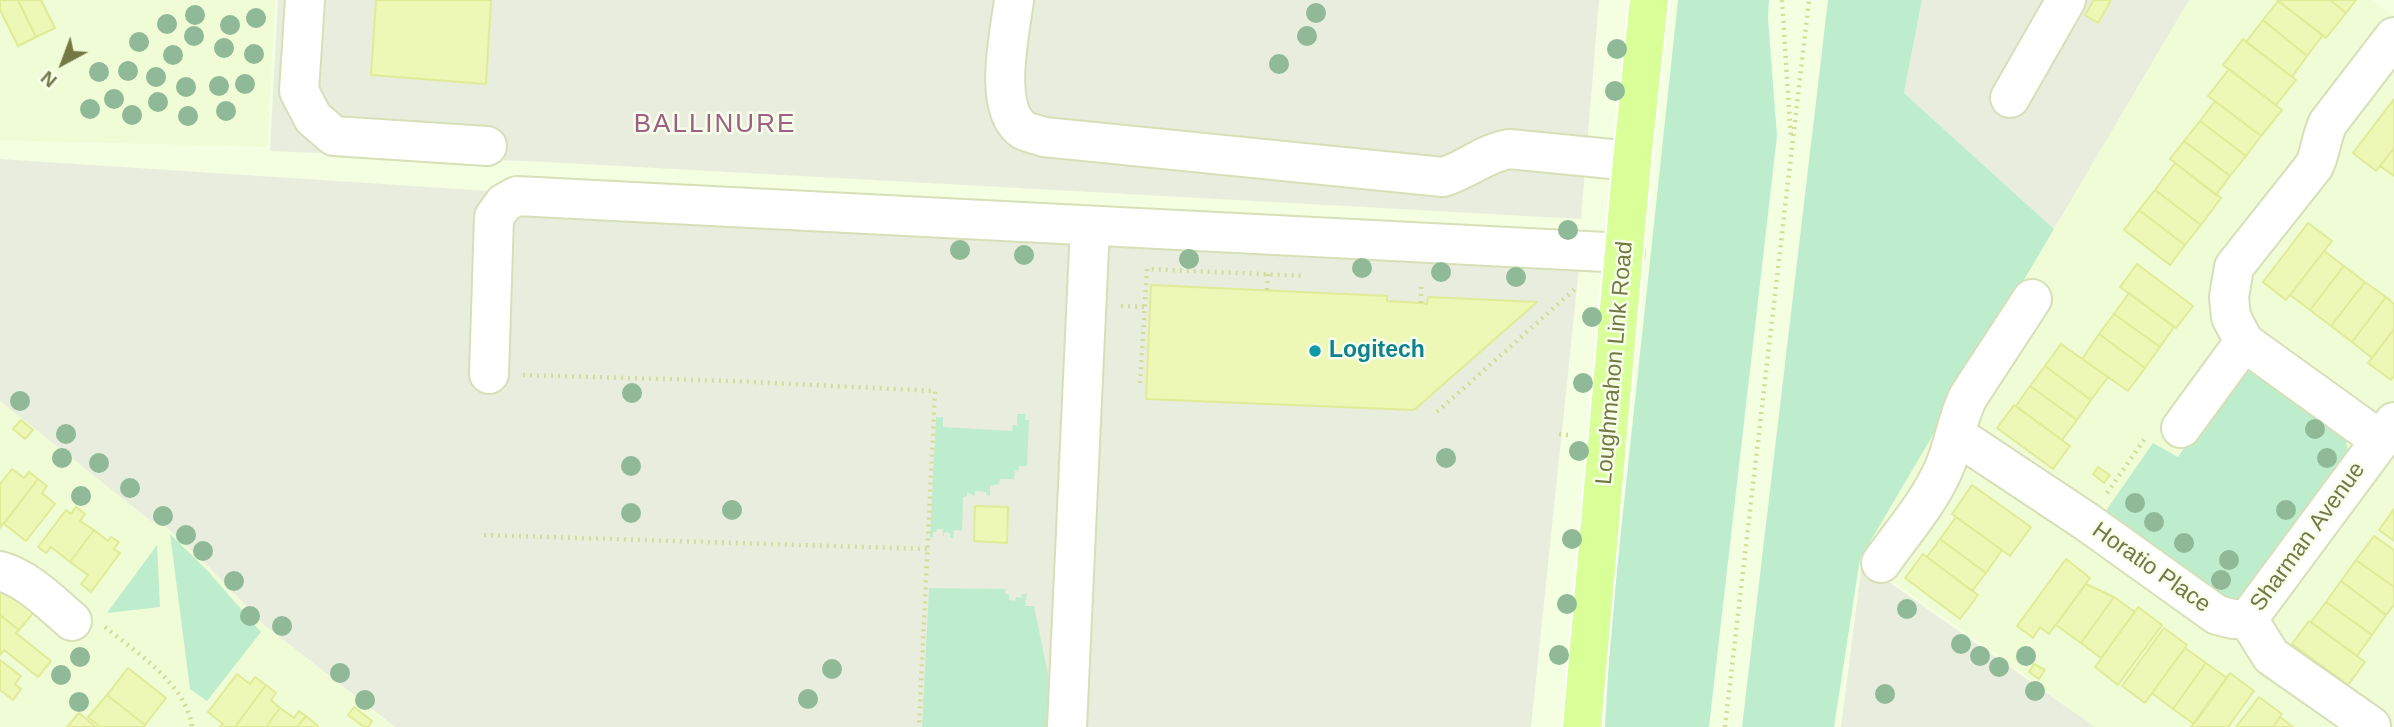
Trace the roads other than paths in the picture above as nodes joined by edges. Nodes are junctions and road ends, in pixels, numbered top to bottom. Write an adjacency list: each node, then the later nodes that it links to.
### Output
1 (305, 0): 7 (street)
2 (1014, 0): 8 (street)
3 (1649, 0): 8 (main road, Loughmahon Link Road)
4 (2066, 0): 6 (street)
5 (2389, 54): 12 (street)
6 (2010, 98)
7 (488, 146)
8 (1632, 161): 10 (main road, Loughmahon Link Road)
9 (1090, 226): 10 (street); 13 (street); 22 (street)
10 (1625, 253): 23 (main road, Loughmahon Link Road)
11 (2032, 299): 16 (street)
12 (2244, 342): 14 (street); 15 (street)
13 (489, 374)
14 (2181, 428)
15 (2387, 431): 19 (street, Sharman Avenue)
16 (1956, 435): 17 (street); 19 (street, Horatio Place)
17 (1881, 563)
18 (0, 571): 20 (street)
19 (2248, 619): 21 (street)
20 (72, 621)
21 (2371, 726)
22 (1067, 727)
23 (1582, 727)

